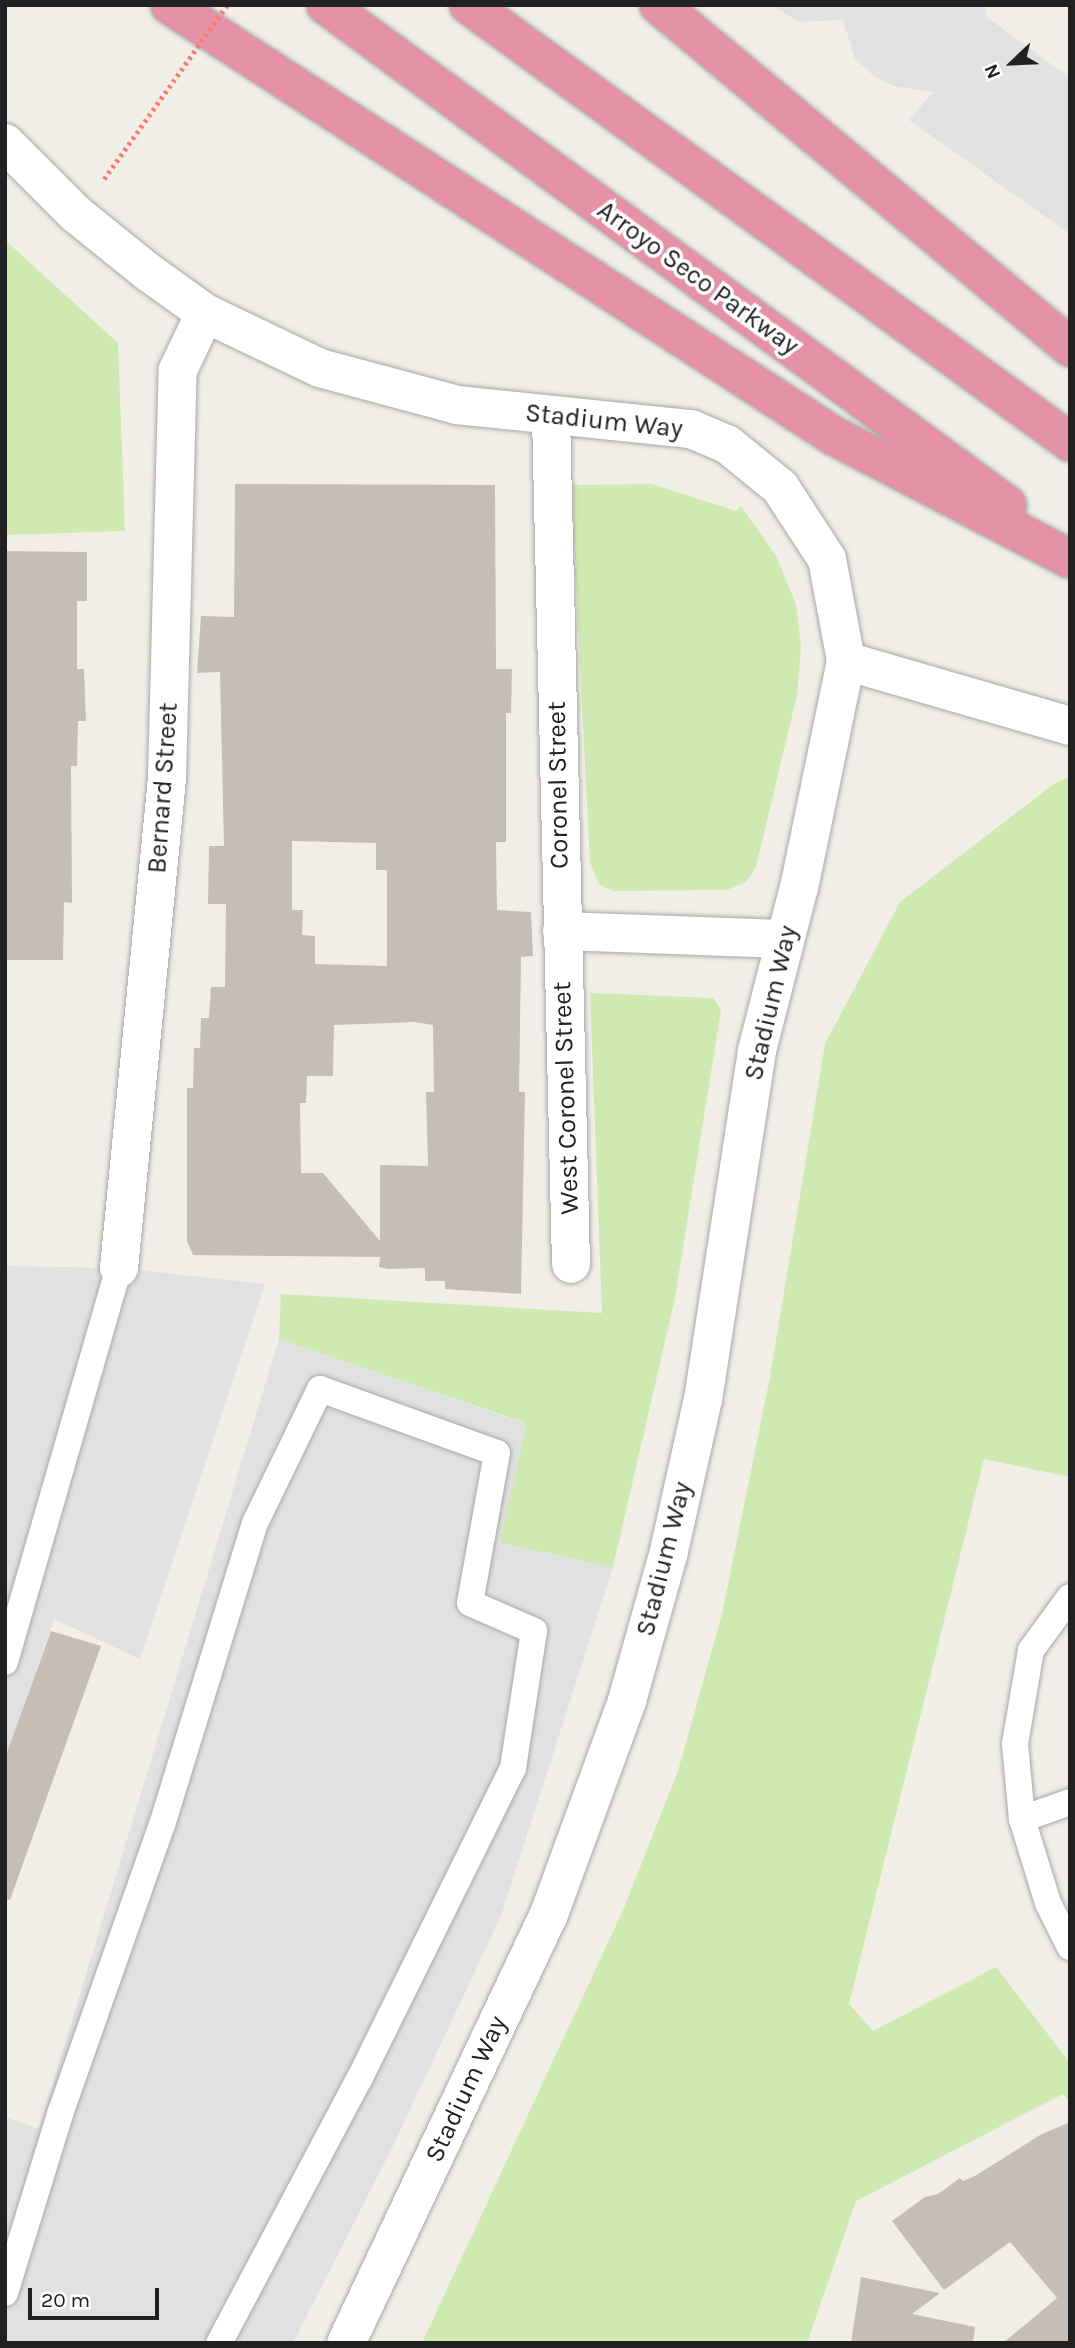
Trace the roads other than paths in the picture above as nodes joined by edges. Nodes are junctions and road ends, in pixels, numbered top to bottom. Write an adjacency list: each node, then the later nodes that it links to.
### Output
1 (170, 5): 11 (highway)
2 (326, 5): 10 (highway, Arroyo Seco Parkway)
3 (469, 5): 9 (highway)
4 (660, 5): 7 (highway)
5 (5, 143): 6 (street, Stadium Way)
6 (205, 313): 8 (street, Stadium Way); 17 (street, Bernard Street)
7 (1070, 348)
8 (551, 416): 12 (street, Stadium Way); 14 (street, Coronel Street)
9 (1070, 442)
10 (1070, 551)
11 (1070, 559)
12 (846, 661): 13 (street); 15 (street, Stadium Way)
13 (1070, 726)
14 (562, 931): 15 (street); 16 (street, West Coronel Street)
15 (784, 939): 25 (street, Stadium Way)
16 (571, 1264)
17 (119, 1268): 19 (lane)
18 (1070, 1597): 21 (lane)
19 (5, 1662)
20 (1070, 1802): 21 (lane)
21 (1022, 1819): 22 (lane)
22 (1070, 1947)
23 (5, 2293): 24 (lane)
24 (219, 2343)
25 (346, 2343)

